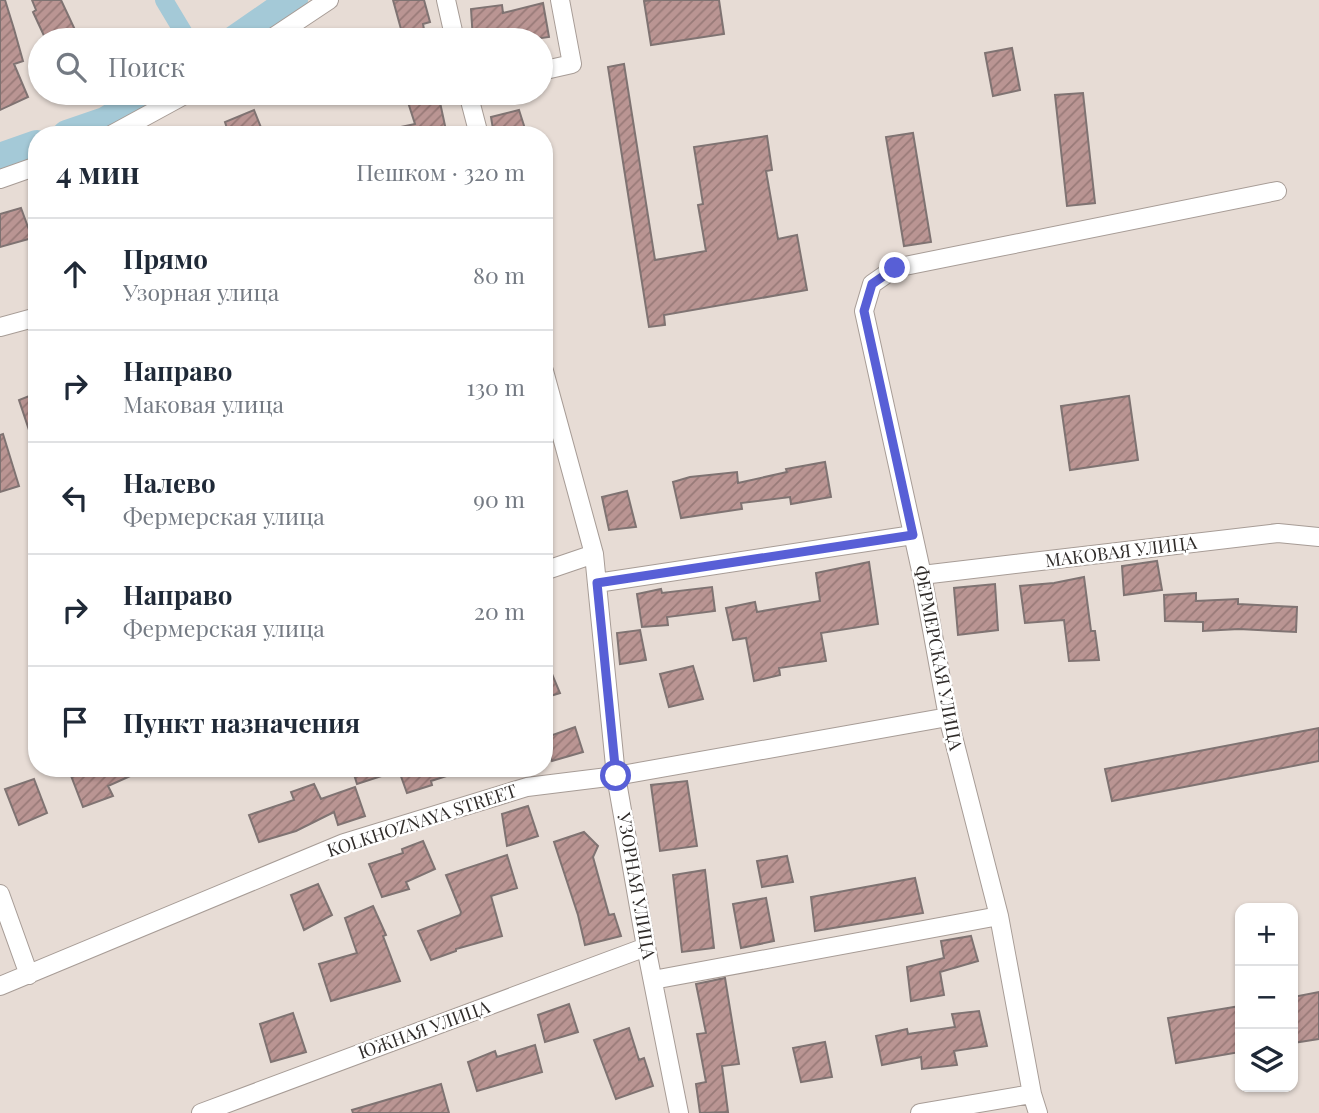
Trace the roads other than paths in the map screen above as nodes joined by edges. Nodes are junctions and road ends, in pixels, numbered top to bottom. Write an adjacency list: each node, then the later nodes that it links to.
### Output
1 (329, 0): 4 (street)
2 (446, 0): 5 (street)
3 (560, 0): 6 (street)
4 (287, 28)
5 (452, 28)
6 (553, 68)
7 (166, 105): 9 (street)
8 (471, 105): 10 (street)
9 (128, 126)
10 (477, 126)
11 (28, 169): 12 (street)
12 (0, 179)
13 (1277, 191): 17 (street, ФЕРМЕРСКАЯ УЛИЦА)
14 (28, 319): 15 (street)
15 (0, 327)
16 (553, 404): 19 (street, УЗОРНАЯ УЛИЦА)
17 (913, 535): 21 (street, ФЕРМЕРСКАЯ УЛИЦА); 22 (street)
18 (1319, 537): 21 (street, МАКОВАЯ УЛИЦА)
19 (594, 554): 20 (street); 22 (street, УЗОРНАЯ УЛИЦА)
20 (553, 568)
21 (922, 575): 23 (street, ФЕРМЕРСКАЯ УЛИЦА)
22 (597, 583): 24 (street, УЗОРНАЯ УЛИЦА)
23 (948, 717): 24 (street, KOLKHOZNAYA STREET); 26 (street, ФЕРМЕРСКАЯ УЛИЦА)
24 (616, 776): 27 (street, УЗОРНАЯ УЛИЦА); 28 (street, KOLKHOZNAYA STREET)
25 (0, 894): 28 (street)
26 (999, 916): 29 (street); 31 (street, ФЕРМЕРСКАЯ УЛИЦА)
27 (646, 947): 29 (street, УЗОРНАЯ УЛИЦА); 32 (street, ЮЖНАЯ УЛИЦА)
28 (29, 975): 30 (street, KOLKHOZNAYA STREET)
29 (653, 980): 33 (street, УЗОРНАЯ УЛИЦА)
30 (0, 986)
31 (1032, 1094): 34 (street); 35 (street, ФЕРМЕРСКАЯ УЛИЦА)
32 (201, 1113)
33 (679, 1113)
34 (920, 1113)
35 (1038, 1113)

